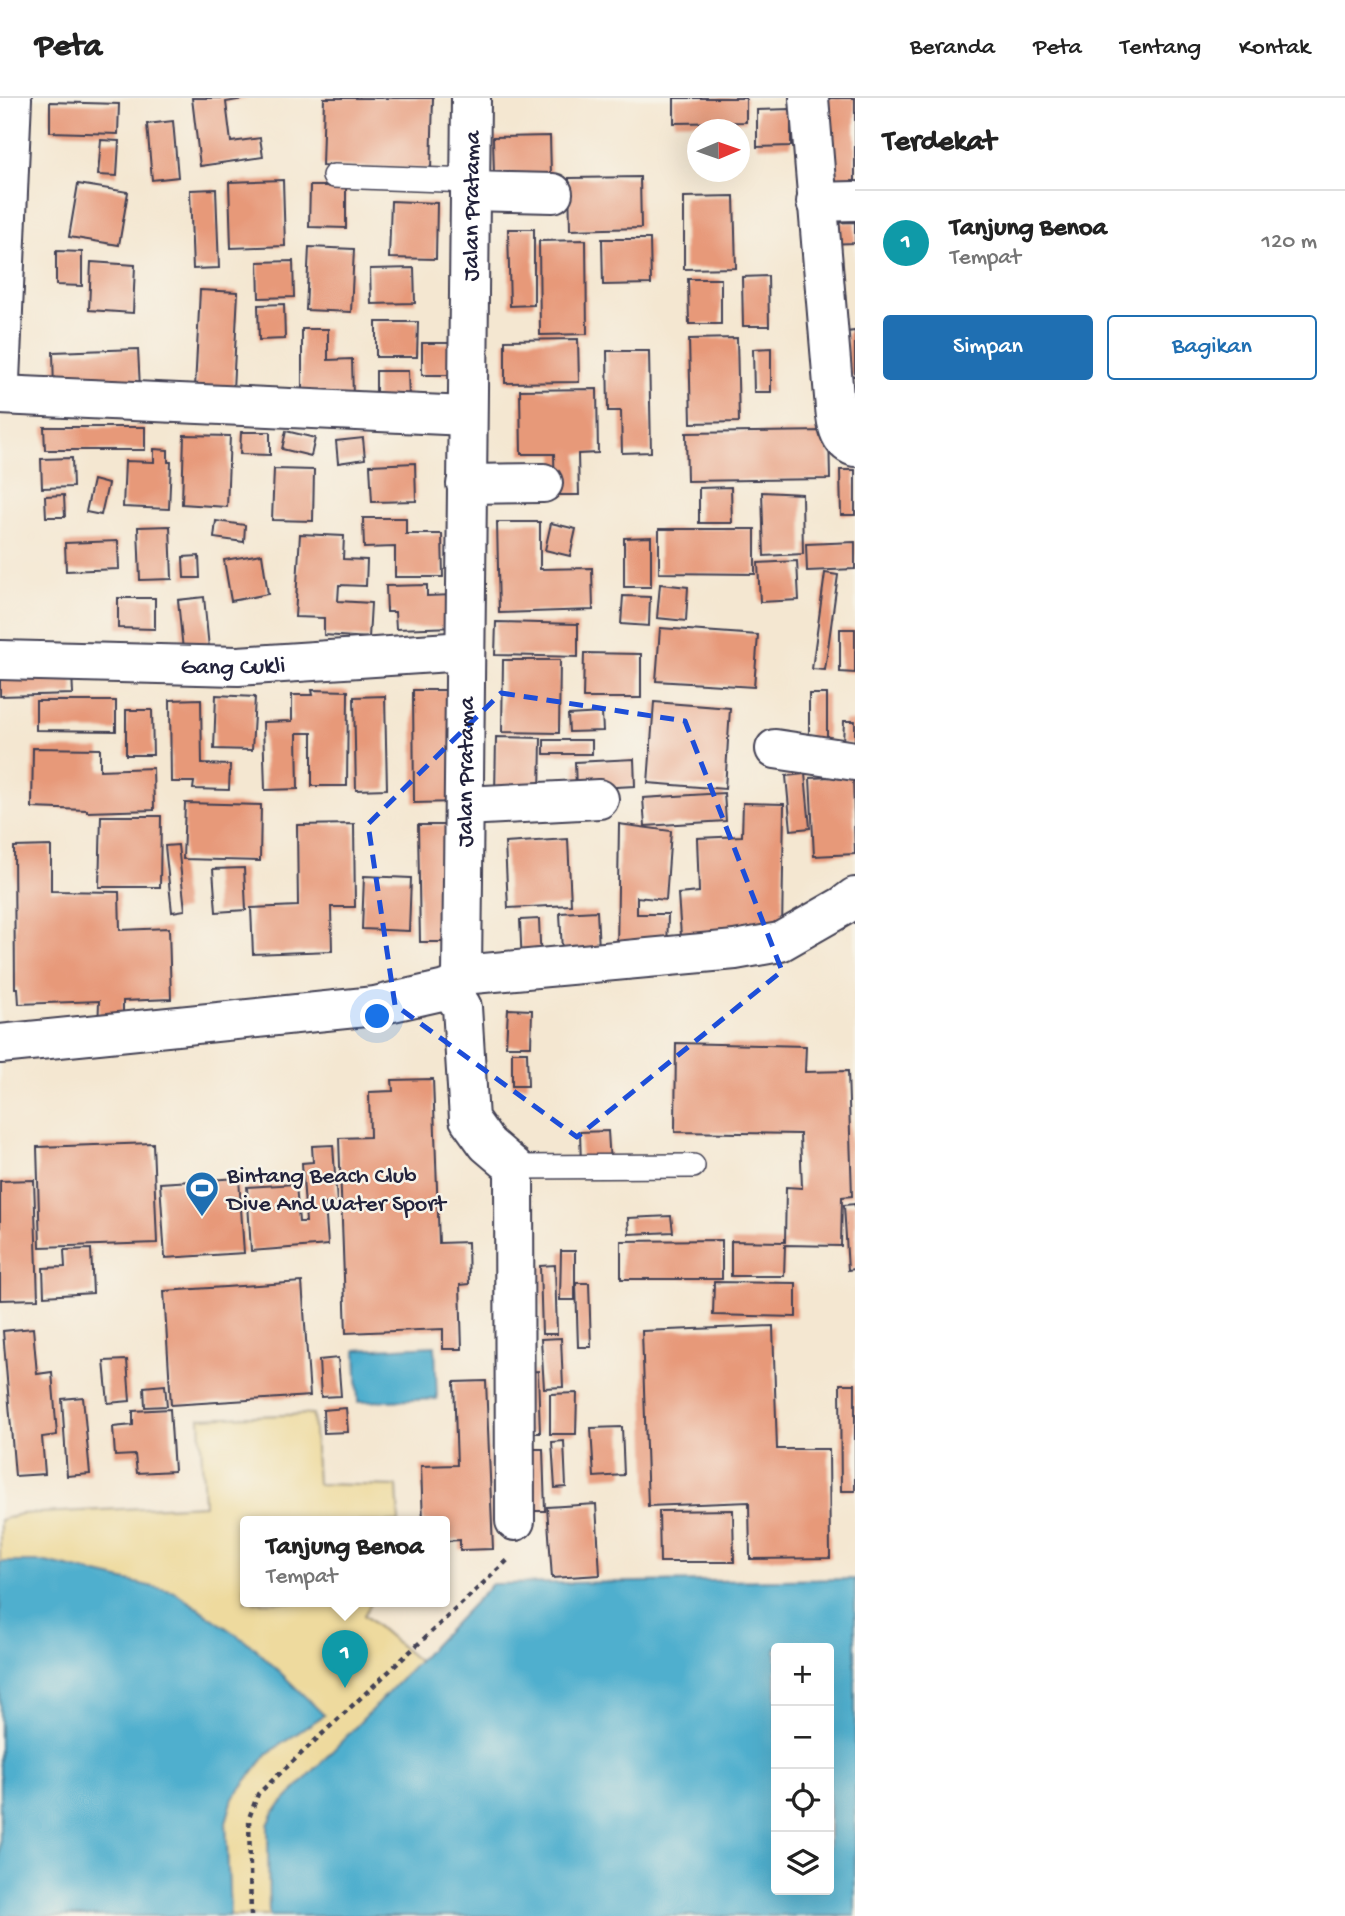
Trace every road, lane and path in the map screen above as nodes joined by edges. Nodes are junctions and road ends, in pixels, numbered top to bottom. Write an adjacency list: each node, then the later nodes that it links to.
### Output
1 (12, 98): 4 (street)
2 (809, 98): 9 (street)
3 (473, 102): 6 (street, Jalan Pratama)
4 (5, 151): 10 (street)
5 (334, 176): 6 (lane)
6 (470, 186): 7 (street); 12 (street, Jalan Pratama)
7 (553, 193)
8 (855, 201): 9 (street)
9 (816, 202): 13 (street)
10 (0, 381)
11 (0, 395): 12 (street)
12 (467, 416): 15 (street, Jalan Pratama)
13 (855, 447)
14 (543, 483): 15 (street)
15 (466, 484): 16 (street, Jalan Pratama)
16 (465, 651): 17 (street, Gang Cukli); 21 (street, Jalan Pratama)
17 (0, 660)
18 (775, 749): 19 (street)
19 (855, 761)
20 (599, 799): 21 (street)
21 (464, 806): 23 (street, Jalan Pratama)
22 (855, 897): 23 (street)
23 (456, 982): 24 (street); 26 (street)
24 (0, 1044)
25 (693, 1166): 26 (lane)
26 (514, 1167): 27 (street)
27 (515, 1521): 28 (path)
28 (251, 1916)

